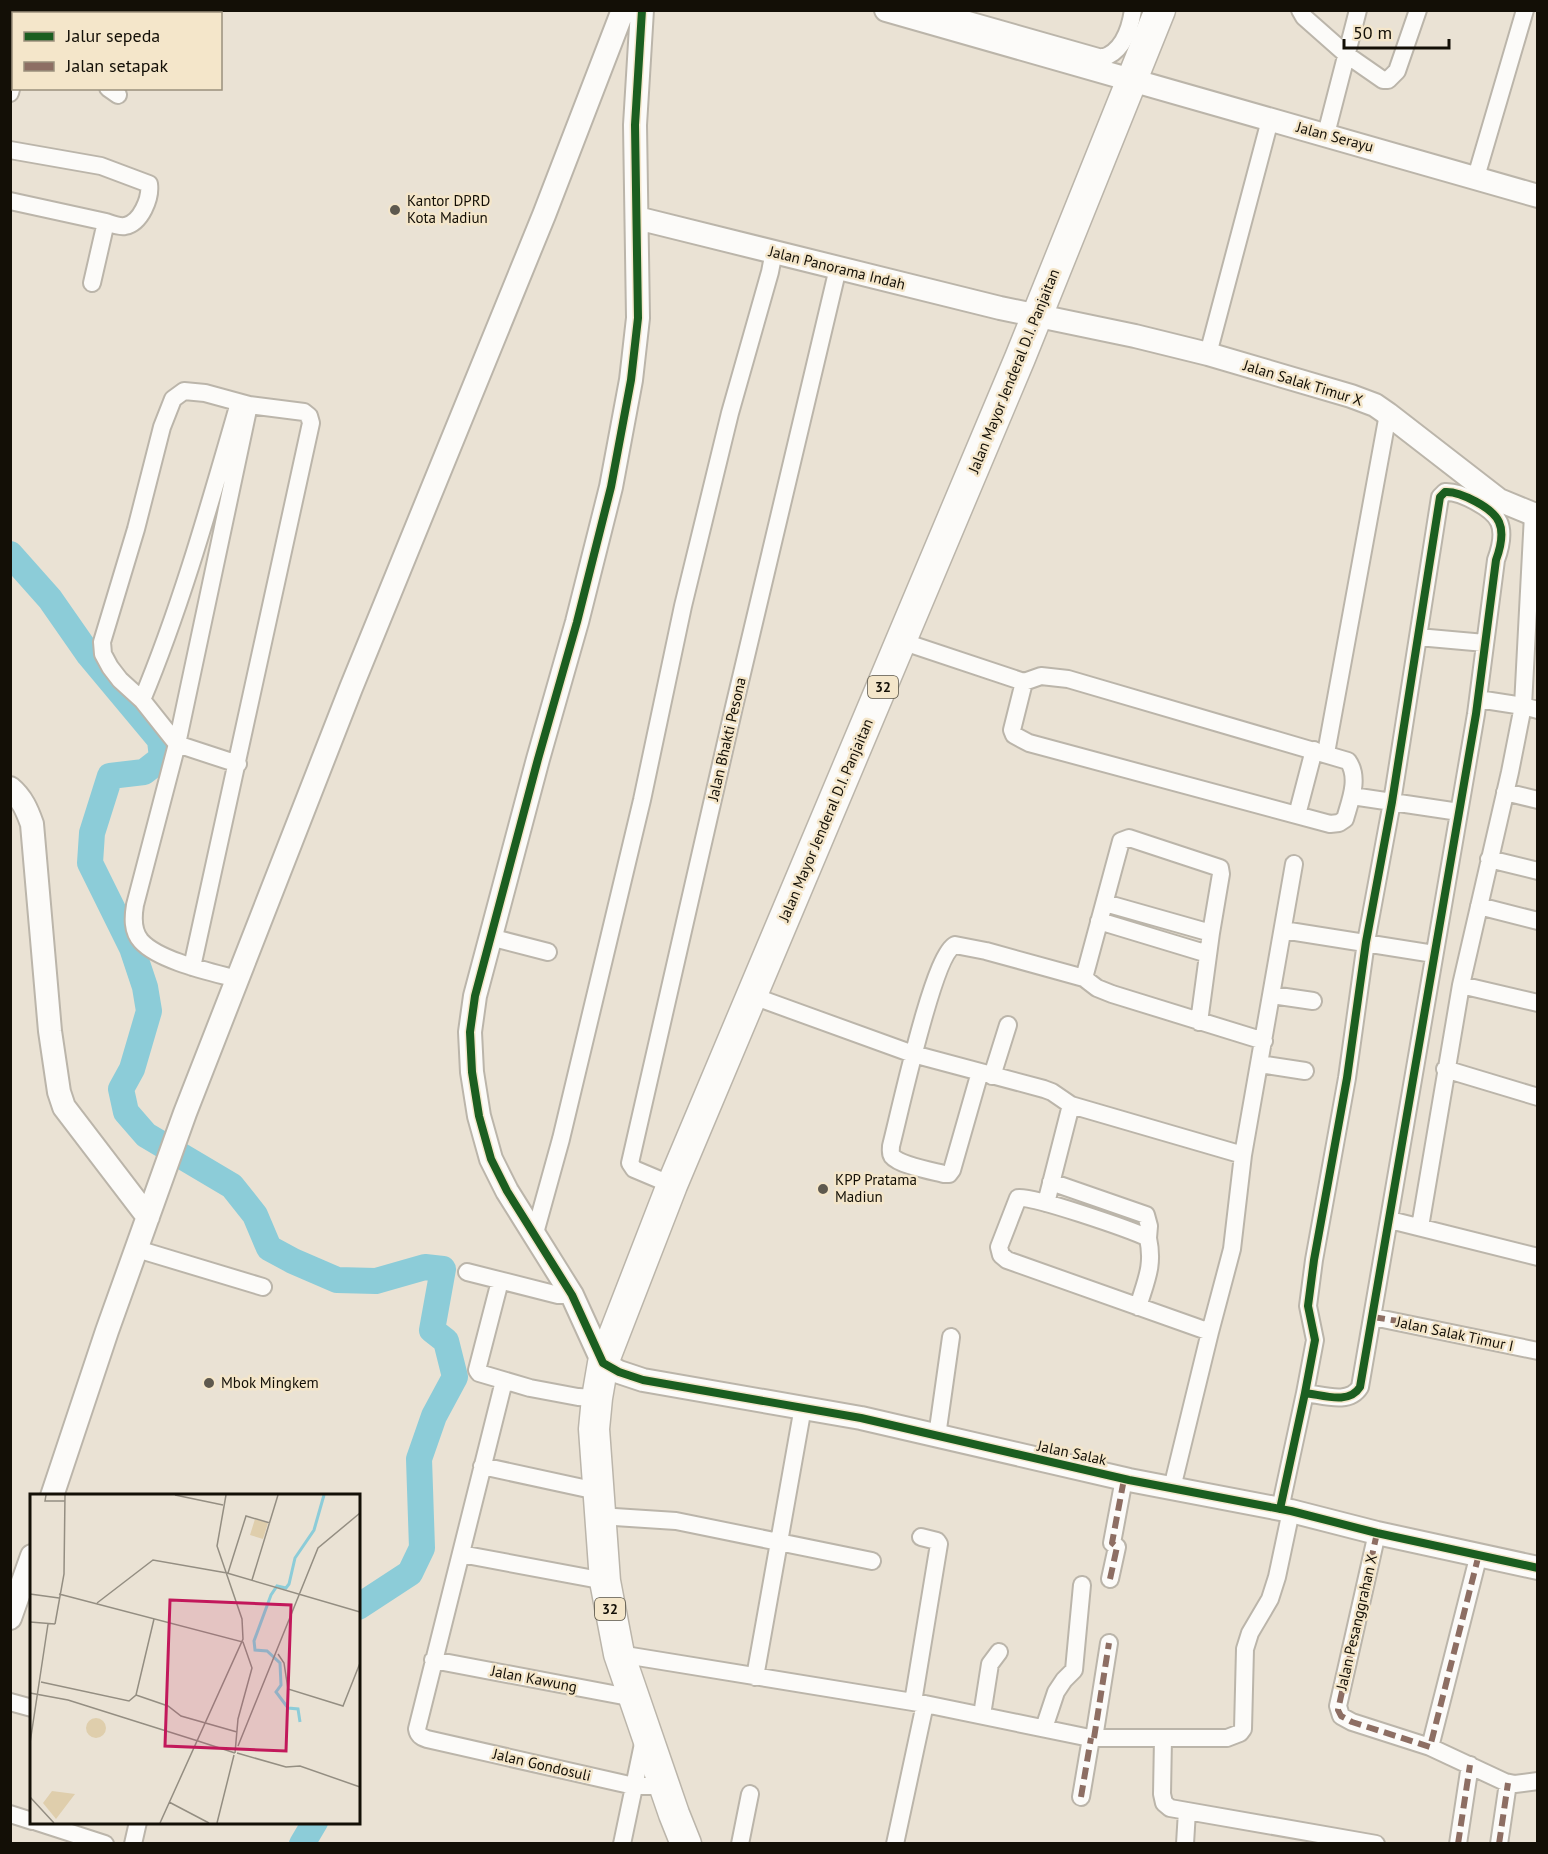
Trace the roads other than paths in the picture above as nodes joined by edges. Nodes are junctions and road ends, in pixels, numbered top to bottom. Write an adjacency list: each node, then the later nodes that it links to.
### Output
1 (623, 10): 63 (street)
2 (933, 10): 3 (street)
3 (1133, 10)
4 (1160, 10): 12 (highway, Jalan Mayor Jenderal D.I. Panjaitan / 32)
5 (1300, 10): 11 (street)
6 (1358, 10): 11 (street)
7 (1418, 10): 11 (street)
8 (1525, 10): 16 (street)
9 (893, 11): 12 (street, Jalan Serayu)
10 (639, 16): 19 (street)
11 (1347, 56): 14 (street)
12 (1131, 80): 13 (street, Jalan Serayu); 24 (highway, Jalan Mayor Jenderal D.I. Panjaitan / 32)
13 (1270, 120): 14 (street, Jalan Serayu); 25 (street)
14 (1326, 134): 16 (street, Jalan Serayu)
15 (10, 150): 20 (street)
16 (1476, 177): 17 (street, Jalan Serayu)
17 (1538, 196)
18 (10, 201): 20 (street)
19 (637, 218): 21 (street, Jalan Panorama Indah); 56 (street)
20 (106, 222): 23 (street)
21 (774, 252): 22 (street, Jalan Panorama Indah); 86 (street)
22 (838, 268): 24 (street, Jalan Panorama Indah); 81 (street, Jalan Bhakti Pesona)
23 (92, 282)
24 (1037, 317): 25 (street, Jalan Salak Timur X); 31 (highway, Jalan Mayor Jenderal D.I. Panjaitan / 32)
25 (1208, 354): 27 (street, Jalan Salak Timur X)
26 (244, 404): 35 (street); 35 (street); 37 (street); 39 (street)
27 (1389, 414): 28 (street, Jalan Salak Timur X); 38 (street)
28 (1535, 516): 29 (street)
29 (1533, 599): 36 (street)
30 (1418, 637): 32 (street); 32 (street); 44 (street)
31 (901, 641): 33 (street); 65 (highway, Jalan Mayor Jenderal D.I. Panjaitan / 32)
32 (1485, 643): 34 (street)
33 (1024, 682): 38 (street); 46 (street)
34 (1478, 699): 36 (street); 45 (street)
35 (142, 700): 37 (street)
36 (1530, 708): 41 (street)
37 (177, 744): 39 (street); 61 (street)
38 (1320, 752): 42 (street); 46 (street)
39 (238, 764): 61 (street)
40 (10, 788): 83 (street)
41 (1505, 792): 43 (street); 47 (street)
42 (1352, 796): 44 (street); 46 (street)
43 (1538, 800)
44 (1392, 801): 45 (street); 57 (street)
45 (1459, 812): 60 (street)
46 (1298, 815)
47 (1489, 859): 49 (street); 51 (street)
48 (1294, 864): 54 (street)
49 (1538, 871)
50 (1105, 903): 52 (street); 55 (street); 55 (street)
51 (1479, 906): 53 (street); 64 (street)
52 (1099, 921): 59 (street); 62 (street)
53 (1538, 921)
54 (1283, 930): 57 (street); 66 (street)
55 (1211, 933): 59 (street)
56 (490, 937): 58 (street); 86 (street)
57 (1366, 942): 60 (street); 101 (street)
58 (548, 952)
59 (1208, 954): 69 (street)
60 (1434, 954): 84 (street)
61 (192, 967): 63 (street)
62 (1084, 978): 69 (street); 72 (street)
63 (237, 979): 83 (street)
64 (1461, 985): 68 (street); 74 (street)
65 (750, 995): 72 (street); 81 (highway, Jalan Mayor Jenderal D.I. Panjaitan / 32)
66 (1272, 995): 67 (street); 71 (street)
67 (1313, 1001)
68 (1538, 1003)
69 (1199, 1022): 71 (street)
70 (1008, 1025): 76 (street)
71 (1264, 1041): 73 (street)
72 (913, 1054): 76 (street); 76 (street)
73 (1260, 1064): 75 (street); 79 (street)
74 (1445, 1069): 77 (street); 85 (street)
75 (1305, 1071)
76 (986, 1074): 78 (street)
77 (1538, 1097)
78 (1071, 1105): 79 (street); 80 (street)
79 (1243, 1155): 96 (street)
80 (1051, 1182): 82 (street); 87 (street)
81 (672, 1185): 99 (highway, Jalan Mayor Jenderal D.I. Panjaitan / 32)
82 (1046, 1203): 87 (street); 94 (street)
83 (148, 1217): 88 (street)
84 (1390, 1220): 85 (street); 95 (street)
85 (1420, 1227): 89 (street)
86 (535, 1233): 93 (street)
87 (1148, 1238): 94 (street)
88 (137, 1249): 92 (street); 108 (street)
89 (1538, 1257)
90 (467, 1272): 91 (street)
91 (500, 1281): 93 (street); 100 (street)
92 (263, 1287)
93 (572, 1295): 99 (street)
94 (1138, 1307): 96 (street)
95 (1373, 1317): 98 (street, Jalan Salak Timur I); 101 (street)
96 (1210, 1332): 107 (street)
97 (951, 1337): 104 (street)
98 (1538, 1351)
99 (603, 1363): 102 (highway, 32); 103 (street, Jalan Salak)
100 (504, 1381): 102 (street); 105 (street)
101 (1305, 1393): 110 (street)
102 (597, 1398): 109 (highway, 32)
103 (803, 1407): 104 (street, Jalan Salak); 113 (street)
104 (937, 1436): 106 (street, Jalan Salak)
105 (482, 1466): 109 (street); 114 (street)
106 (1124, 1479): 107 (street, Jalan Salak); 119 (street)
107 (1172, 1488): 110 (street, Jalan Salak)
108 (53, 1494)
109 (598, 1504): 113 (street); 120 (highway, 32)
110 (1286, 1510): 111 (street, Jalan Salak); 136 (street)
111 (1377, 1533): 115 (street, Jalan Salak); 137 (street, Jalan Pesanggrahan X)
112 (921, 1537): 130 (street)
113 (781, 1542): 116 (street); 127 (street)
114 (461, 1554): 120 (street); 126 (street)
115 (1479, 1554): 118 (street, Jalan Salak); 137 (street)
116 (872, 1561)
117 (30, 1562): 122 (street)
118 (1538, 1569)
119 (1110, 1579)
120 (605, 1581): 125 (highway, 32)
121 (1082, 1585): 133 (street)
122 (10, 1618)
123 (1109, 1643): 135 (street)
124 (999, 1652): 132 (street)
125 (619, 1654): 127 (street); 128 (highway, 32)
126 (433, 1660): 128 (street, Jalan Kawung); 141 (street, Jalan Gondosuli)
127 (756, 1677): 130 (street)
128 (634, 1698): 134 (highway, 32)
129 (10, 1702): 131 (street)
130 (919, 1703): 132 (street); 156 (street)
131 (30, 1707)
132 (982, 1715): 133 (street)
133 (1044, 1728): 135 (street)
134 (645, 1734): 141 (street); 142 (highway, 32)
135 (1092, 1738): 136 (street); 144 (street)
136 (1163, 1738): 145 (street)
137 (1430, 1747): 138 (street, Jalan Pesanggrahan X)
138 (1470, 1766): 140 (street, Jalan Pesanggrahan X); 159 (street)
139 (1538, 1781): 140 (street, Jalan Pesanggrahan X)
140 (1508, 1783): 160 (street)
141 (634, 1786): 142 (street, Jalan Gondosuli); 153 (street)
142 (663, 1786): 154 (highway, 32)
143 (750, 1794): 155 (street)
144 (1082, 1797)
145 (1187, 1811): 150 (street); 157 (street)
146 (10, 1814): 147 (street)
147 (30, 1820)
148 (43, 1824): 151 (street)
149 (138, 1824): 152 (street)
150 (1312, 1838): 158 (street)
151 (105, 1844)
152 (133, 1844)
153 (622, 1844)
154 (686, 1844)
155 (741, 1844)
156 (895, 1844)
157 (1185, 1844)
158 (1376, 1844)
159 (1458, 1844)
160 (1499, 1844)

